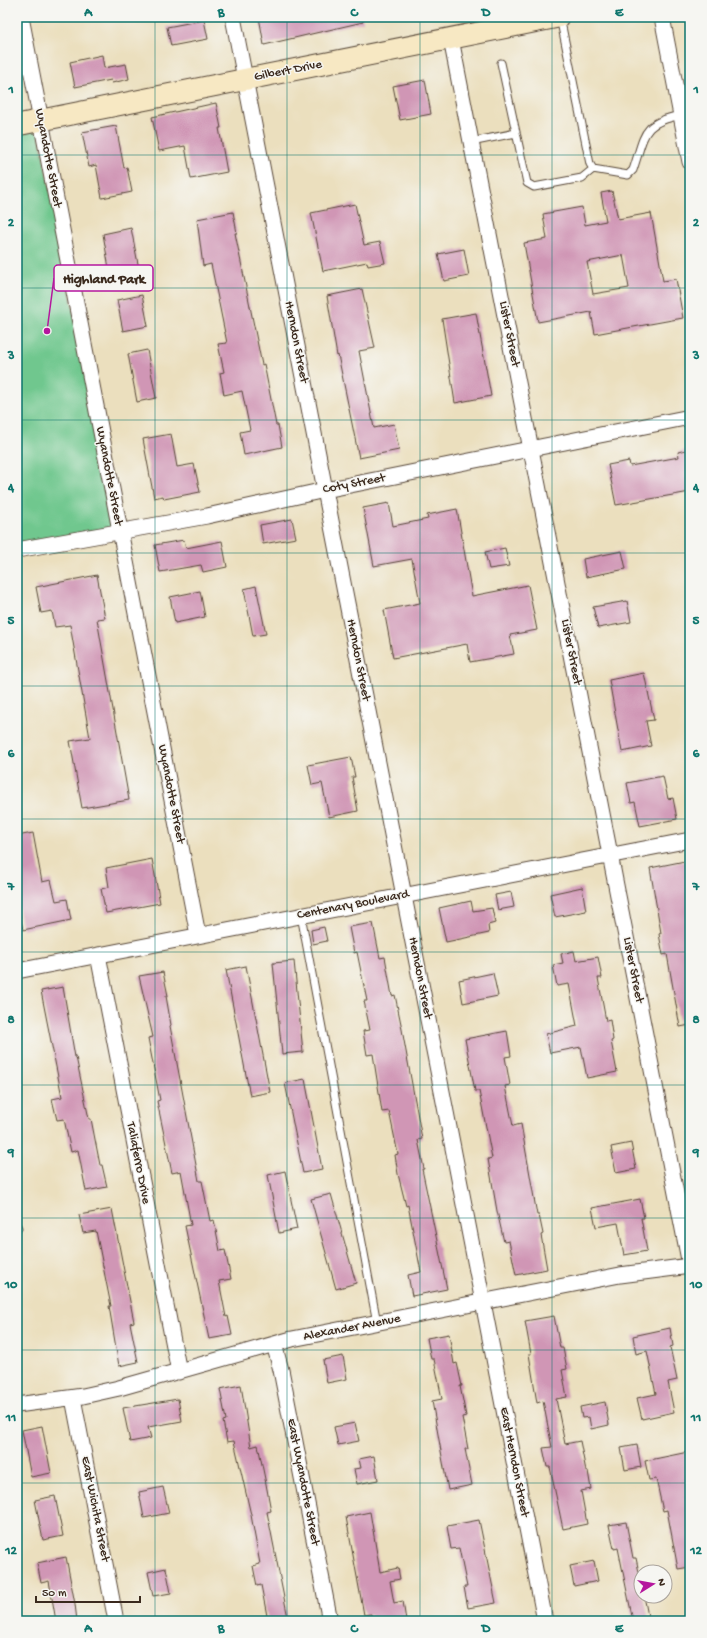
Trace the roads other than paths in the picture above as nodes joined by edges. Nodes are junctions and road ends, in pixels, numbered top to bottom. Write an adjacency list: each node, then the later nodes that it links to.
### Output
1 (21, 17): 9 (street, Wyandotte Street)
2 (233, 17): 7 (street, Herndon Street)
3 (559, 17): 5 (street, Gilbert Drive); 14 (lane)
4 (662, 17): 8 (street)
5 (451, 39): 7 (street, Gilbert Drive); 12 (street, Lister Street)
6 (501, 63): 11 (lane)
7 (245, 80): 9 (street, Gilbert Drive); 17 (street, Herndon Street)
8 (681, 115): 13 (street); 14 (lane)
9 (41, 120): 10 (street, Gilbert Drive); 18 (street, Wyandotte Street)
10 (17, 125)
11 (516, 133): 12 (lane); 14 (lane)
12 (471, 142): 16 (street, Lister Street)
13 (690, 162)
14 (592, 166)
15 (690, 417): 16 (street, Coty Street)
16 (532, 449): 17 (street, Coty Street); 21 (street, Lister Street)
17 (325, 490): 18 (street, Coty Street); 22 (street, Herndon Street)
18 (120, 531): 19 (street, Coty Street); 24 (street, Wyandotte Street)
19 (17, 550)
20 (690, 840): 21 (street, Centenary Boulevard)
21 (610, 855): 22 (street, Centenary Boulevard); 27 (street, Lister Street)
22 (404, 894): 23 (street, Centenary Boulevard); 28 (street, Herndon Street)
23 (301, 915): 24 (street, Centenary Boulevard); 29 (lane)
24 (198, 935): 25 (street, Centenary Boulevard)
25 (98, 955): 26 (street, Centenary Boulevard); 31 (street, Taliaferro Drive)
26 (17, 970)
27 (690, 1265): 28 (street, Alexander Avenue)
28 (483, 1303): 29 (street, Alexander Avenue); 36 (street, East Herndon Street)
29 (377, 1323): 30 (street, Alexander Avenue)
30 (274, 1344): 31 (street, Alexander Avenue); 35 (street, East Wyandotte Street)
31 (179, 1372): 32 (street, Alexander Avenue)
32 (73, 1398): 33 (street, Alexander Avenue); 34 (street, East Wichita Street)
33 (17, 1405)
34 (116, 1621)
35 (330, 1621)
36 (544, 1621)

